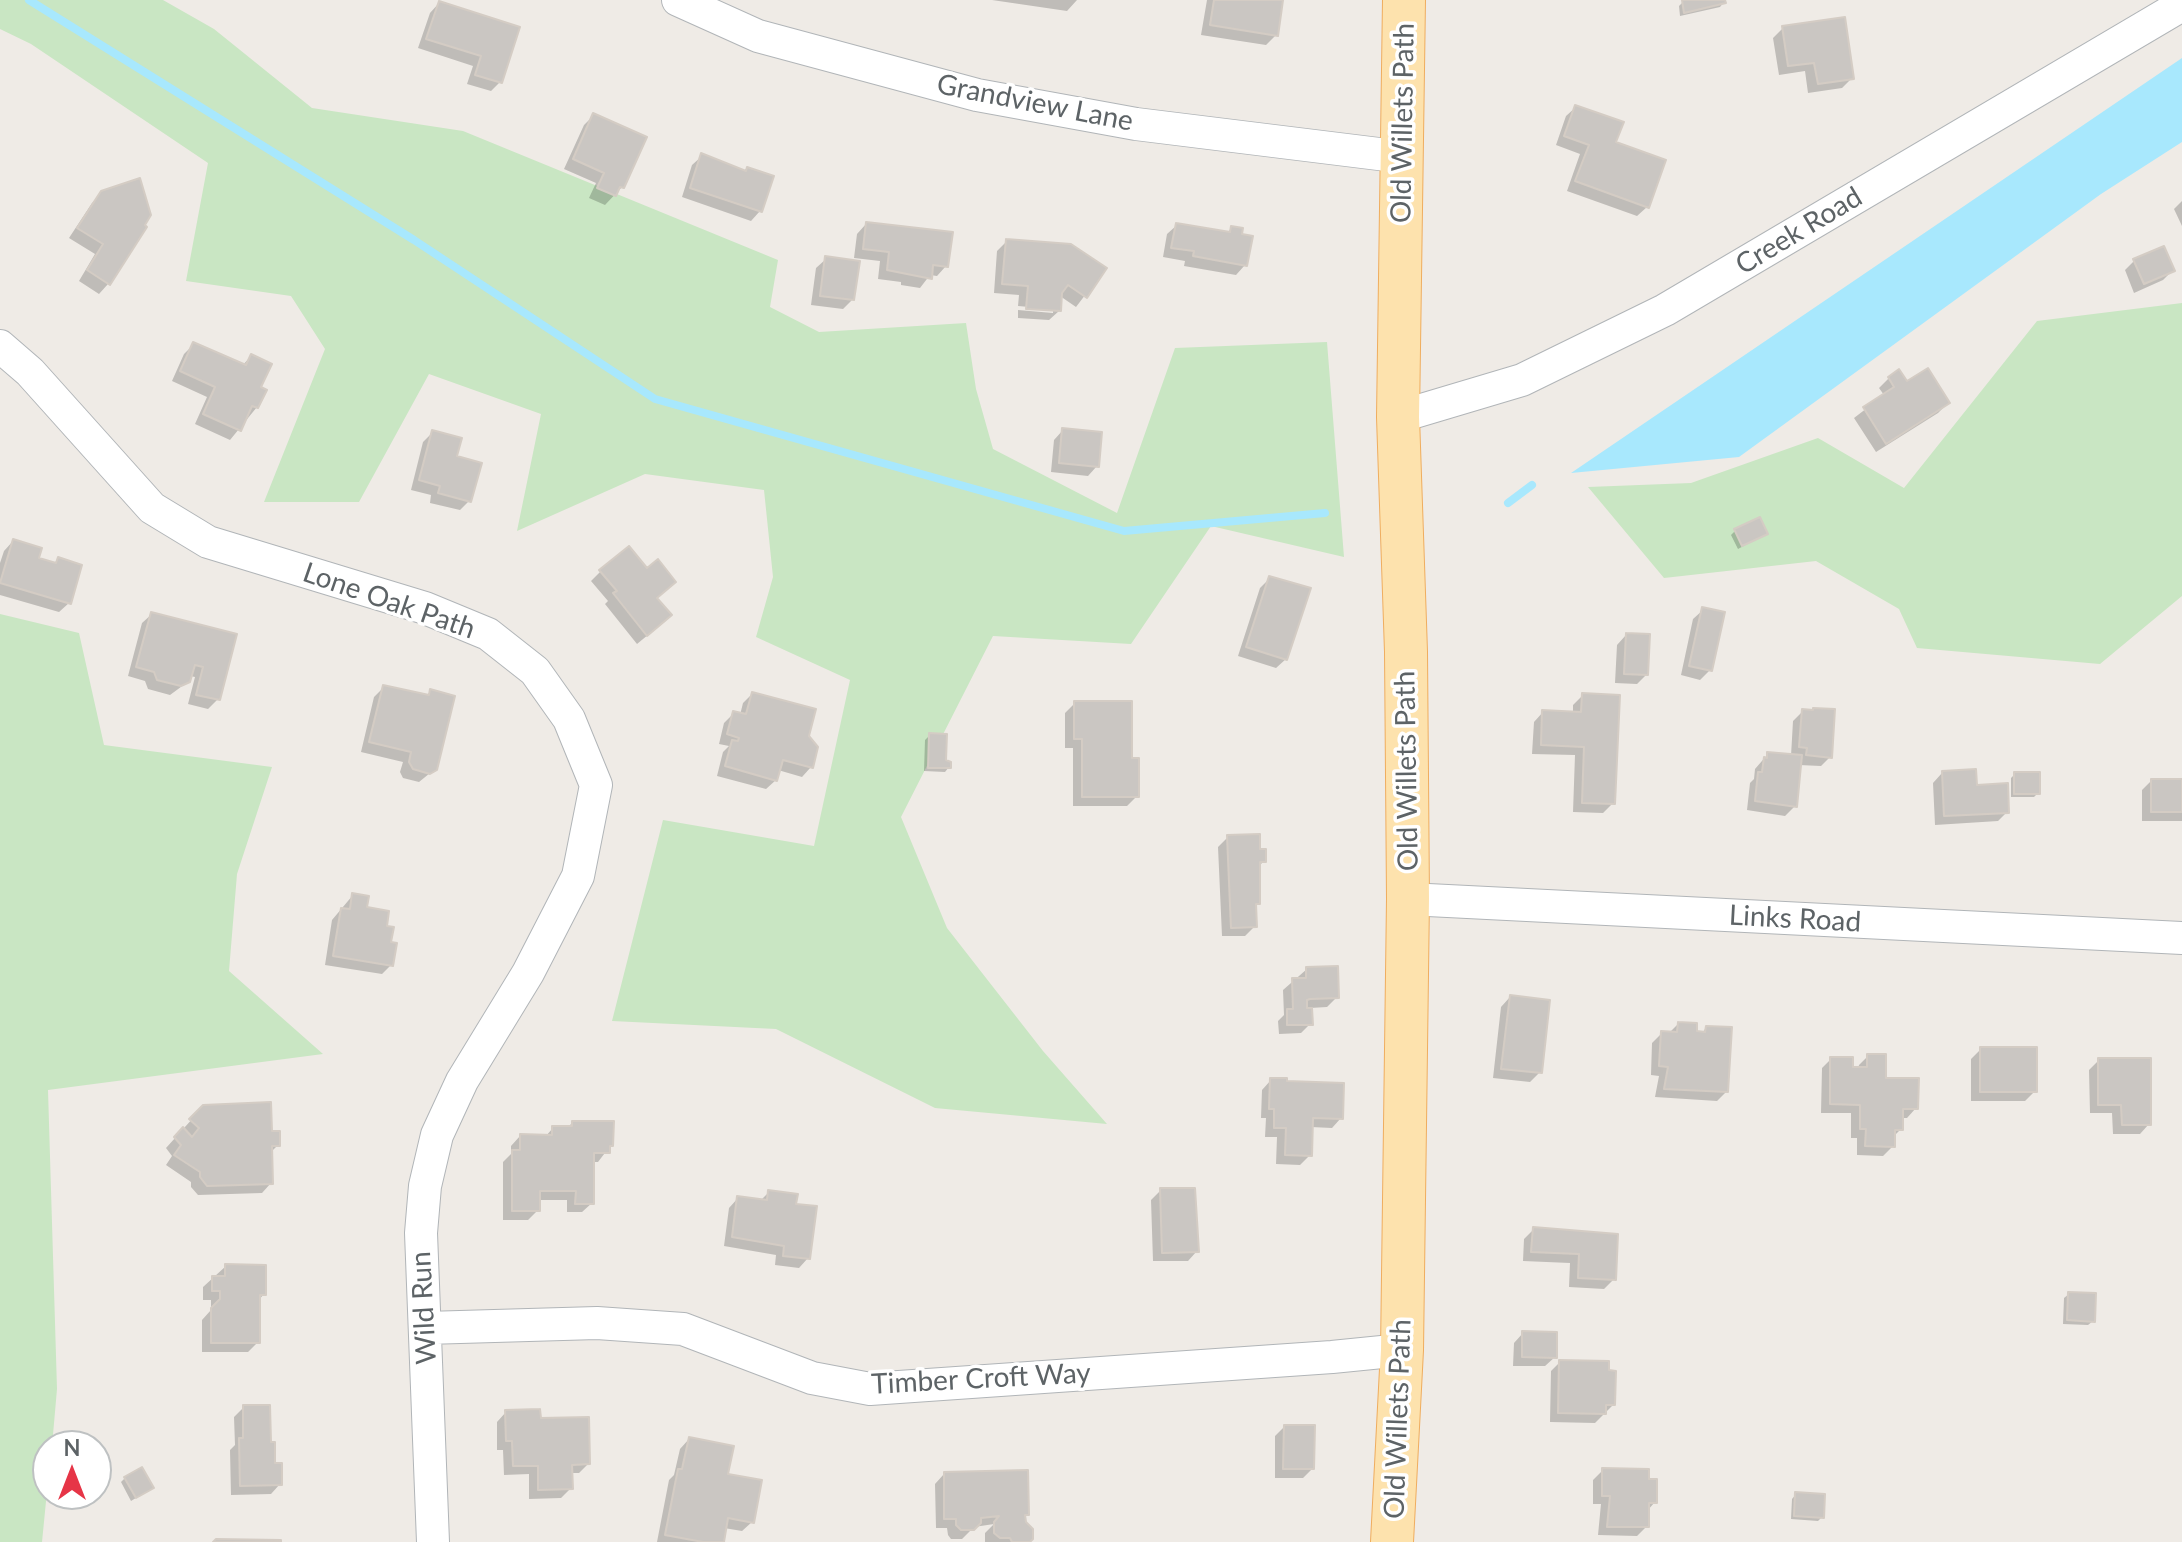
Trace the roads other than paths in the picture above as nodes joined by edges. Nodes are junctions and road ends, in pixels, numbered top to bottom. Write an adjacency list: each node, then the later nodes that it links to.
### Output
1 (678, 0): 4 (street, Grandview Lane)
2 (1404, 0): 4 (main road, Old Willets Path)
3 (2182, 5): 6 (street, Creek Road)
4 (1403, 157): 6 (main road, Old Willets Path)
5 (0, 346): 9 (street, Lone Oak Path)
6 (1398, 417): 7 (main road, Old Willets Path)
7 (1408, 899): 8 (street, Links Road); 11 (main road, Old Willets Path)
8 (2182, 938)
9 (462, 1081): 10 (street, Wild Run)
10 (426, 1328): 11 (street, Timber Croft Way); 12 (street, Wild Run)
11 (1402, 1350): 13 (main road, Old Willets Path)
12 (433, 1542)
13 (1392, 1542)

